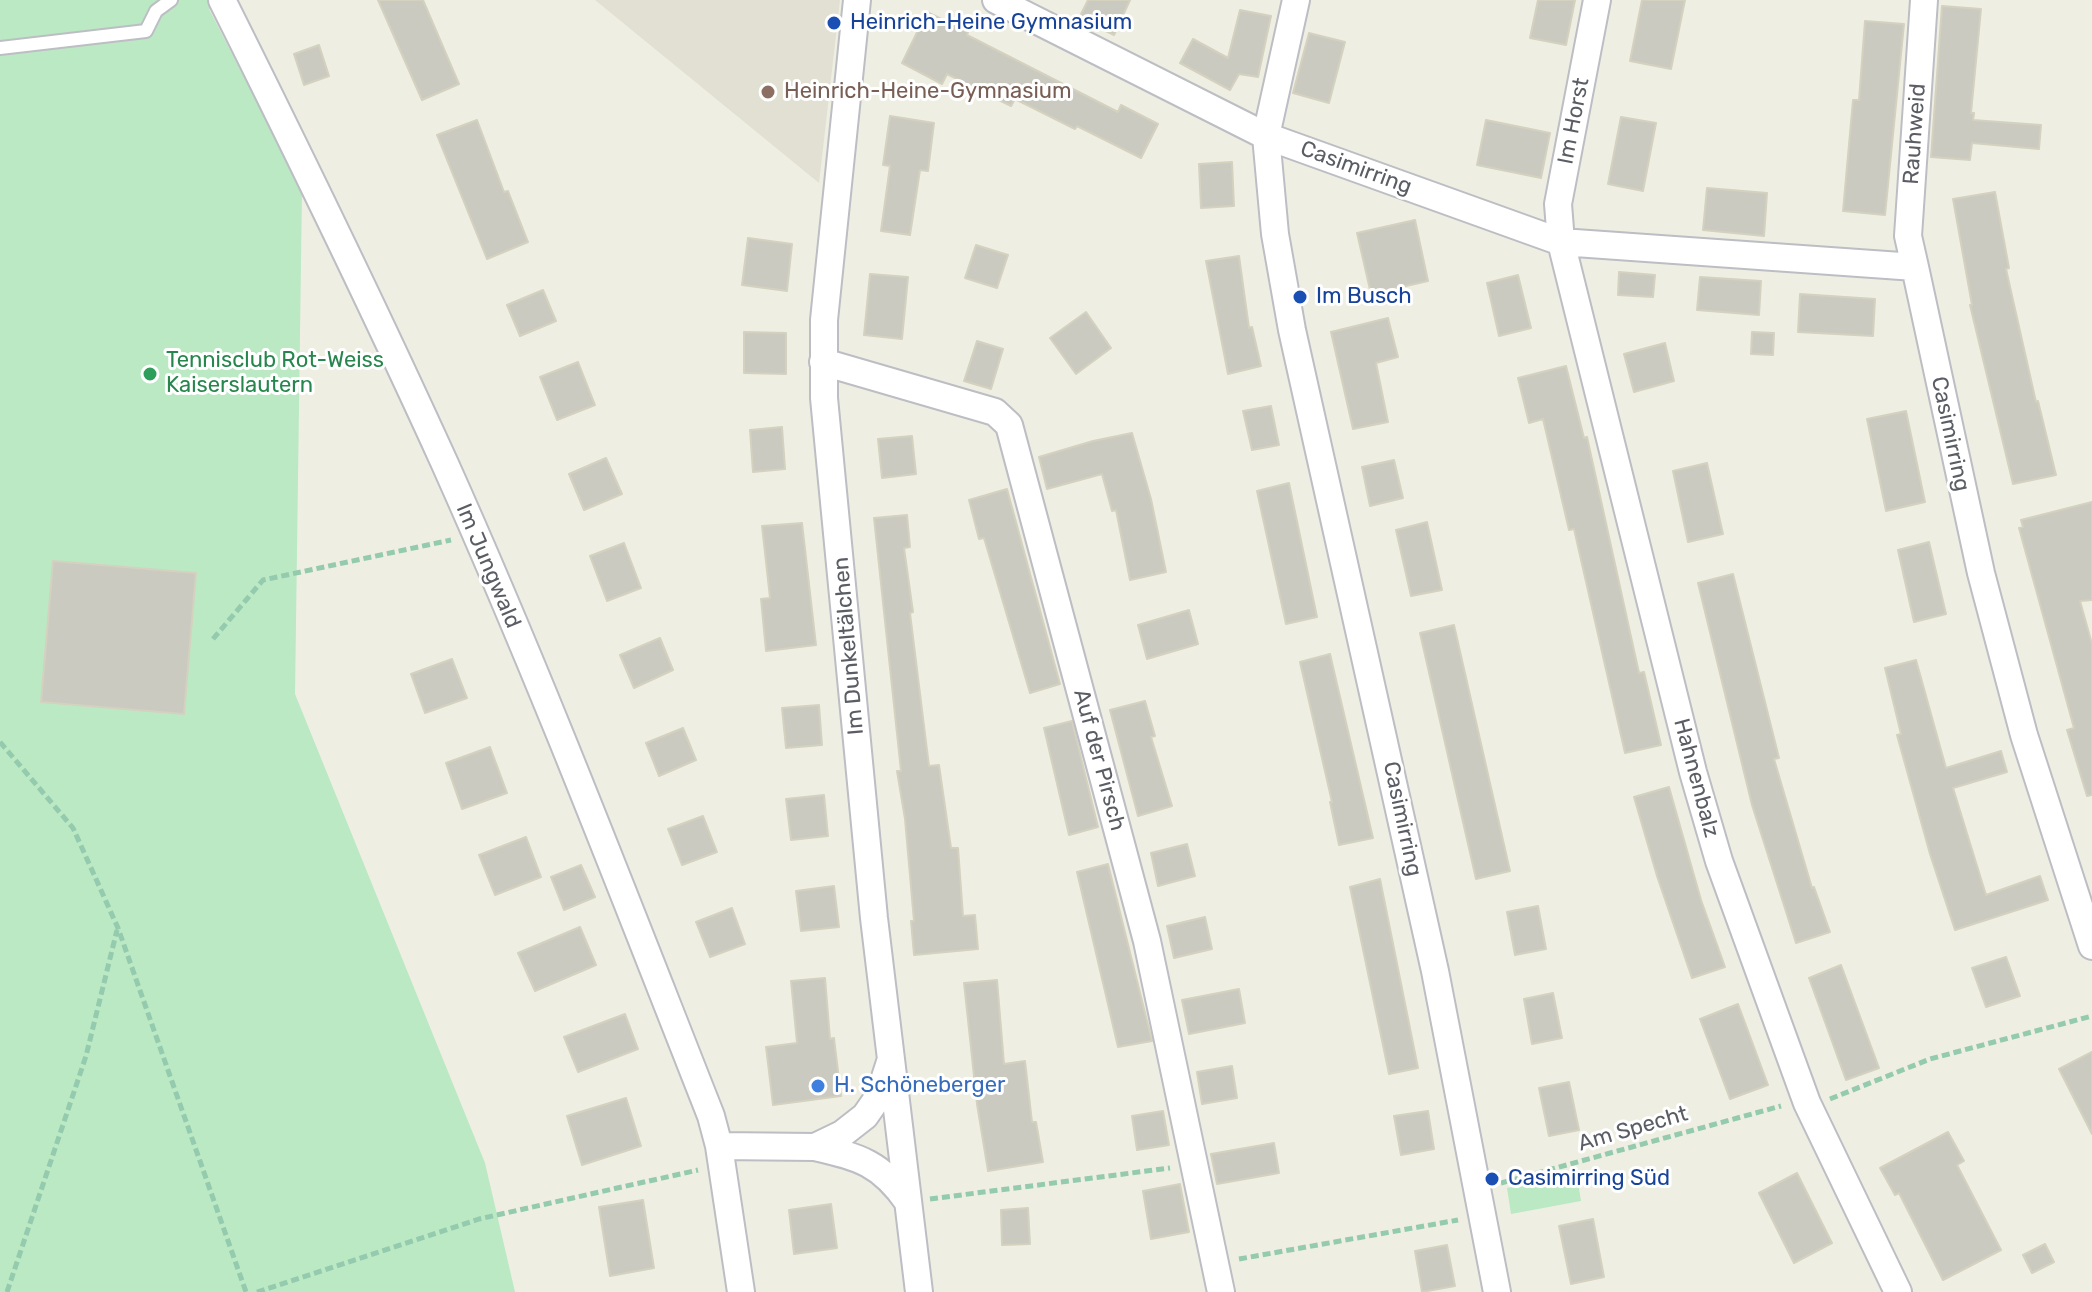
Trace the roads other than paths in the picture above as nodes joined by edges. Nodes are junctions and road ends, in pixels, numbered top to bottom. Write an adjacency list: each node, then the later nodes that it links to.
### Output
1 (171, 0): 8 (lane)
2 (222, 0): 15 (street, Im Jungwald)
3 (857, 0): 12 (street, Im Dunkeltälchen)
4 (996, 0): 9 (street)
5 (1296, 0): 9 (street)
6 (1597, 0): 10 (street, Im Horst)
7 (1924, 0): 11 (street, Rauhweid)
8 (0, 48)
9 (1266, 136): 10 (street, Casimirring); 21 (street, Casimirring)
10 (1561, 242): 11 (street, Casimirring); 22 (street, Hahnenbalz)
11 (1915, 267): 13 (street, Casimirring)
12 (823, 362): 14 (street, Im Dunkeltälchen); 20 (street, Auf der Pirsch)
13 (2092, 946)
14 (890, 1062): 16 (street); 17 (street, Im Dunkeltälchen)
15 (719, 1146): 16 (street); 18 (street, Im Jungwald)
16 (815, 1147): 17 (street)
17 (919, 1202): 19 (street, Im Dunkeltälchen)
18 (741, 1292)
19 (919, 1292)
20 (1221, 1292)
21 (1497, 1292)
22 (1898, 1292)

